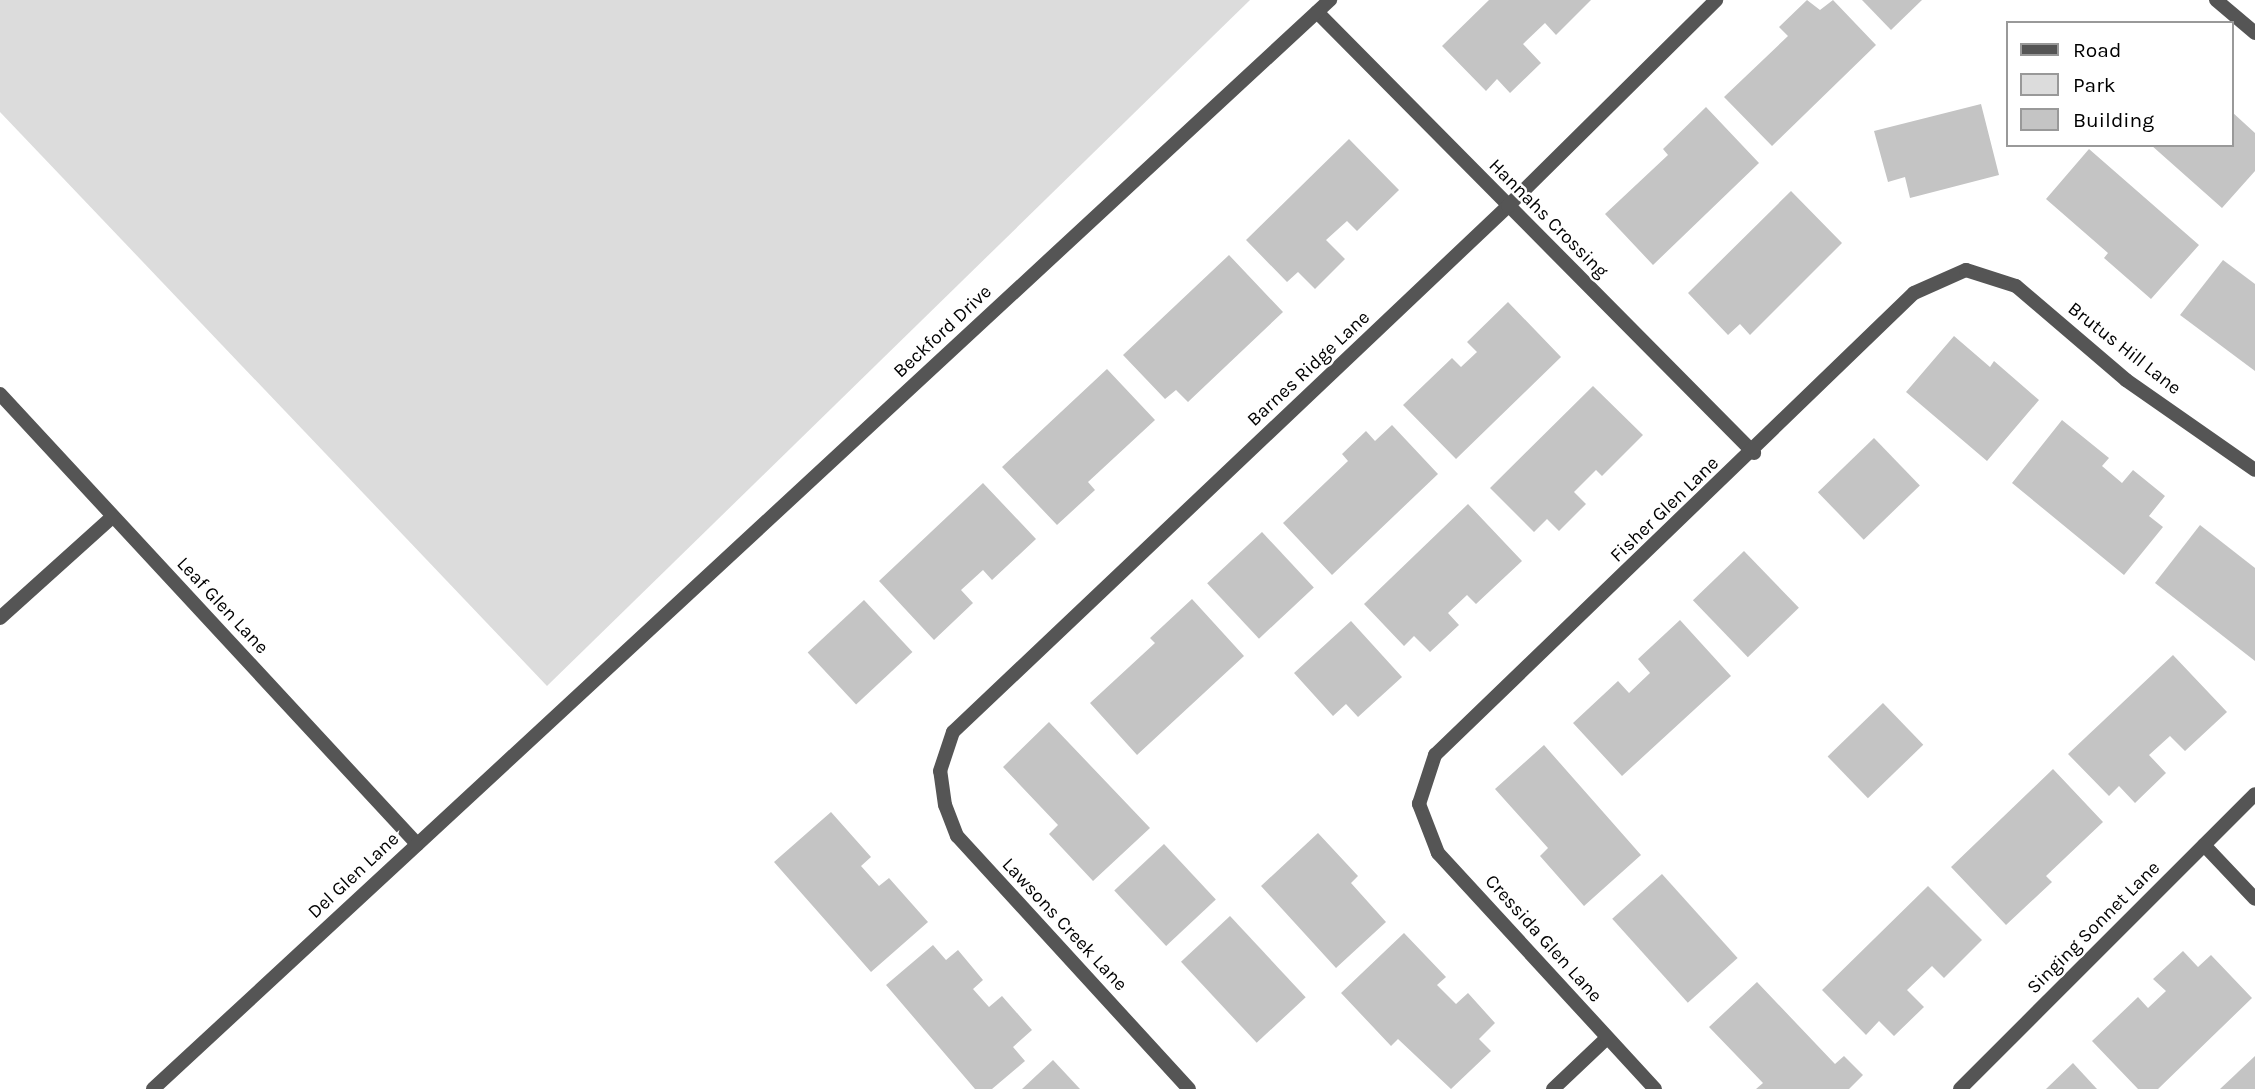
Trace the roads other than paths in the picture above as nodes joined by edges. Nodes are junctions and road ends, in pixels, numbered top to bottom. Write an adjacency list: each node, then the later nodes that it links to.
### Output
1 (1330, 0): 4 (street, Beckford Drive)
2 (1716, 0): 6 (street, Barnes Ridge Lane)
3 (2216, 0): 5 (street)
4 (1317, 12): 6 (street, Hannahs Crossing); 13 (street, Beckford Drive)
5 (2255, 33)
6 (1508, 206): 9 (street, Hannahs Crossing); 14 (street, Barnes Ridge Lane)
7 (1966, 270): 9 (street, Fisher Glen Lane); 10 (street, Brutus Hill Lane)
8 (0, 394): 11 (street, Leaf Glen Lane)
9 (1754, 453): 16 (street, Fisher Glen Lane)
10 (2255, 470)
11 (112, 517): 12 (street); 17 (street, Leaf Glen Lane)
12 (0, 618)
13 (583, 692): 17 (street, Del Glen Lane)
14 (940, 771): 22 (street, Lawsons Creek Lane)
15 (2255, 794): 18 (street, Singing Sonnet Lane)
16 (1419, 804): 20 (street, Cressida Glen Lane)
17 (417, 844): 21 (street, Del Glen Lane)
18 (2204, 845): 19 (street); 25 (street, Singing Sonnet Lane)
19 (2255, 899)
20 (1607, 1038): 23 (street); 24 (street, Cressida Glen Lane)
21 (153, 1089)
22 (1189, 1089)
23 (1553, 1089)
24 (1655, 1089)
25 (1960, 1089)

